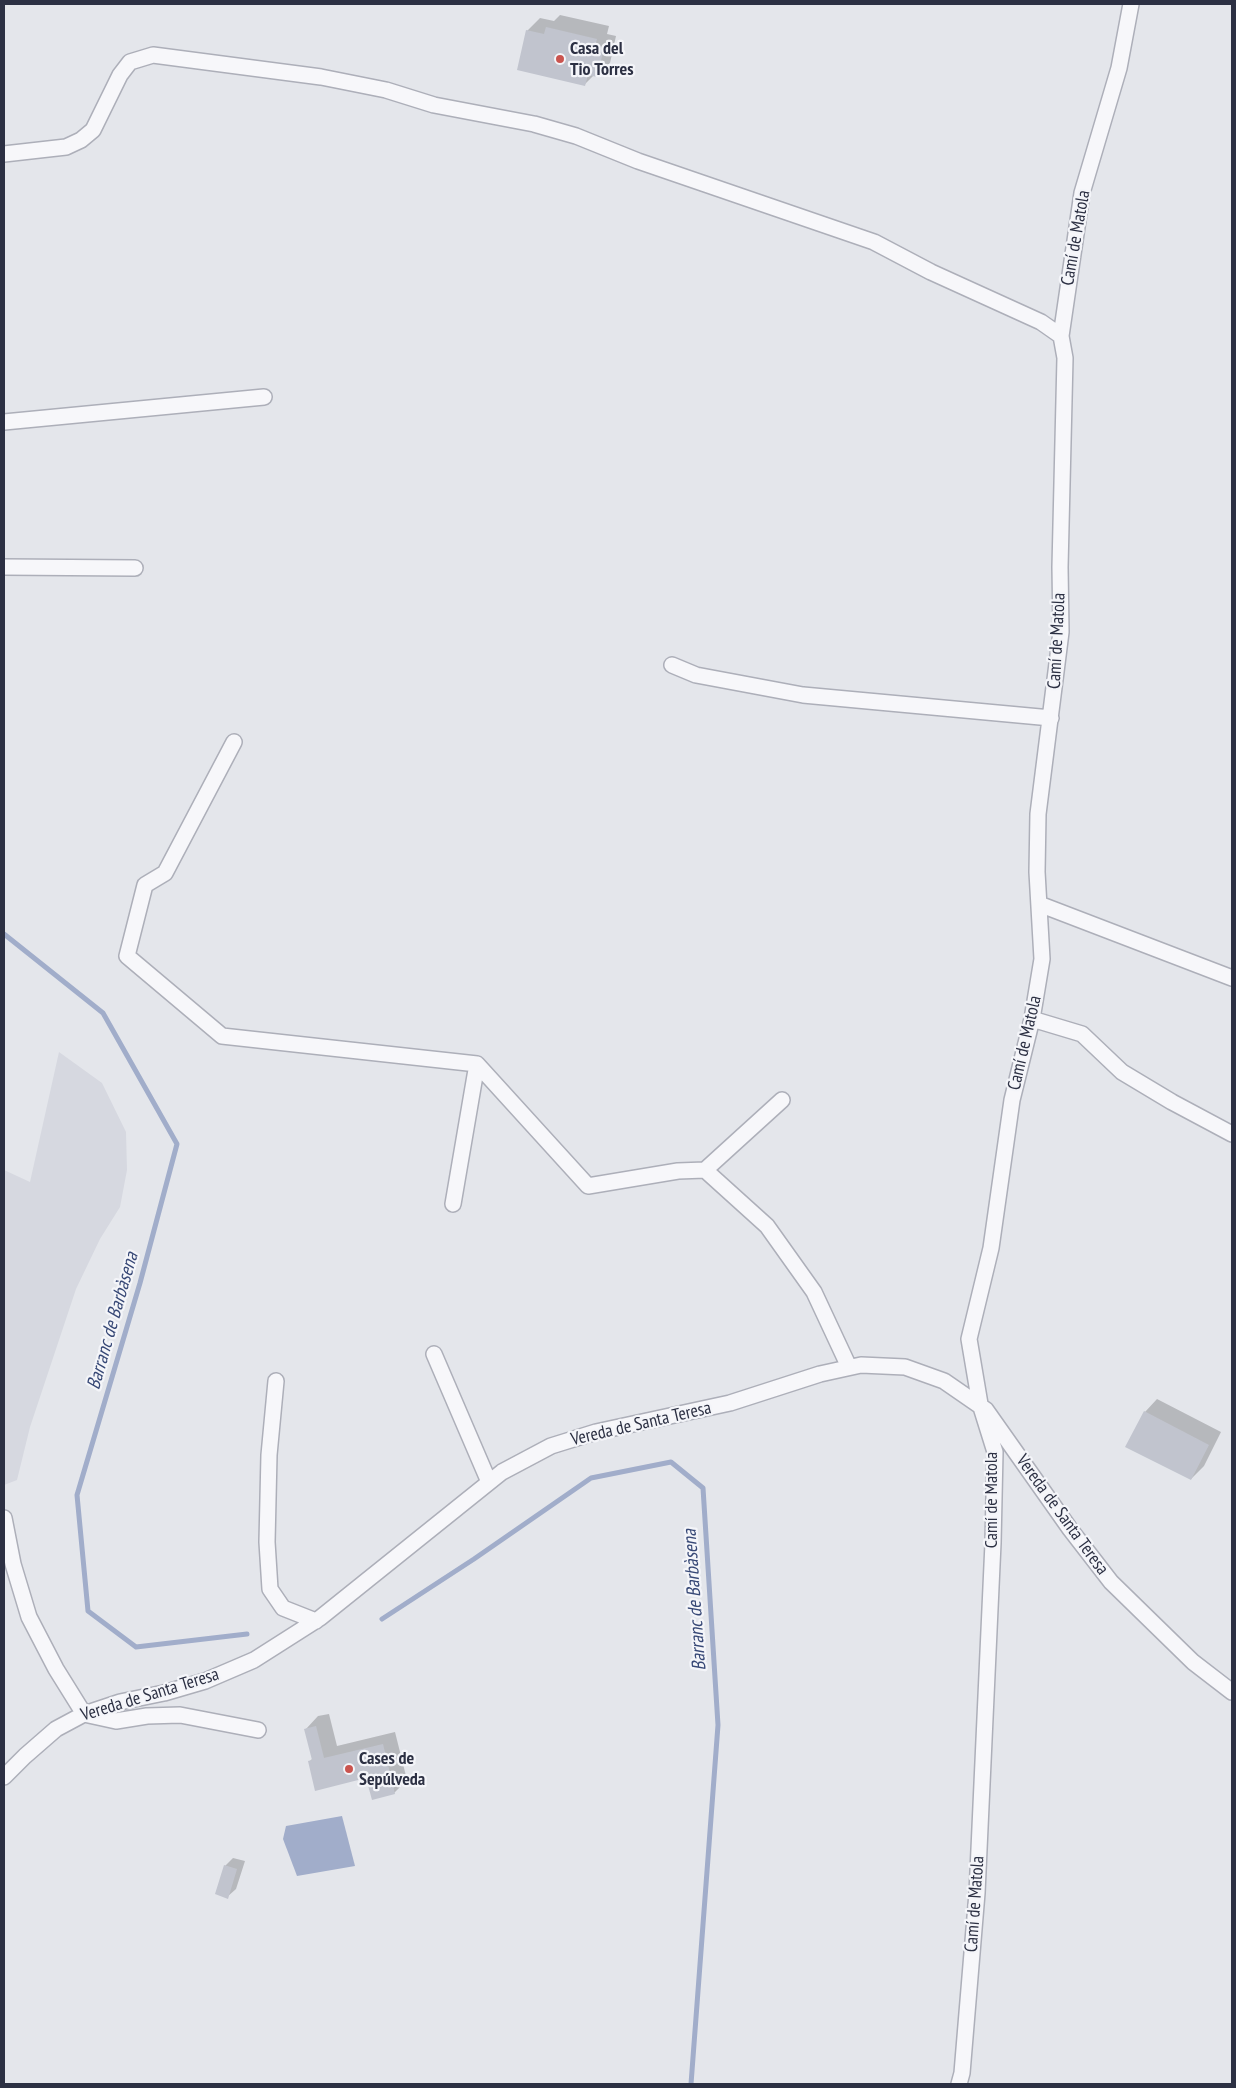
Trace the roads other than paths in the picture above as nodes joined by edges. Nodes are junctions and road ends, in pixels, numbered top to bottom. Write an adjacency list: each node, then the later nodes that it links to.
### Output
1 (1131, 4): 3 (street, Camí de Matola)
2 (4, 154): 3 (street)
3 (1061, 336): 9 (street, Camí de Matola)
4 (264, 397): 5 (street)
5 (4, 422)
6 (4, 566): 7 (street)
7 (135, 568)
8 (672, 664): 9 (street)
9 (1051, 718): 11 (street, Camí de Matola)
10 (234, 742): 14 (street)
11 (1039, 904): 12 (street); 13 (street, Camí de Matola)
12 (1232, 978)
13 (1032, 1019): 16 (street); 22 (street, Camí de Matola)
14 (477, 1064): 17 (street); 18 (street)
15 (782, 1100): 17 (street)
16 (1232, 1134)
17 (704, 1170): 20 (street)
18 (453, 1204)
19 (434, 1354): 23 (street)
20 (849, 1367): 22 (street, Vereda de Santa Teresa); 23 (street, Vereda de Santa Teresa)
21 (276, 1380): 25 (street)
22 (980, 1404): 26 (street, Vereda de Santa Teresa); 30 (street, Camí de Matola)
23 (489, 1482): 25 (street, Vereda de Santa Teresa)
24 (4, 1518): 27 (street)
25 (316, 1621): 27 (street, Vereda de Santa Teresa)
26 (1232, 1692)
27 (84, 1714): 28 (street); 29 (street, Vereda de Santa Teresa)
28 (258, 1730)
29 (4, 1777)
30 (958, 2084)

